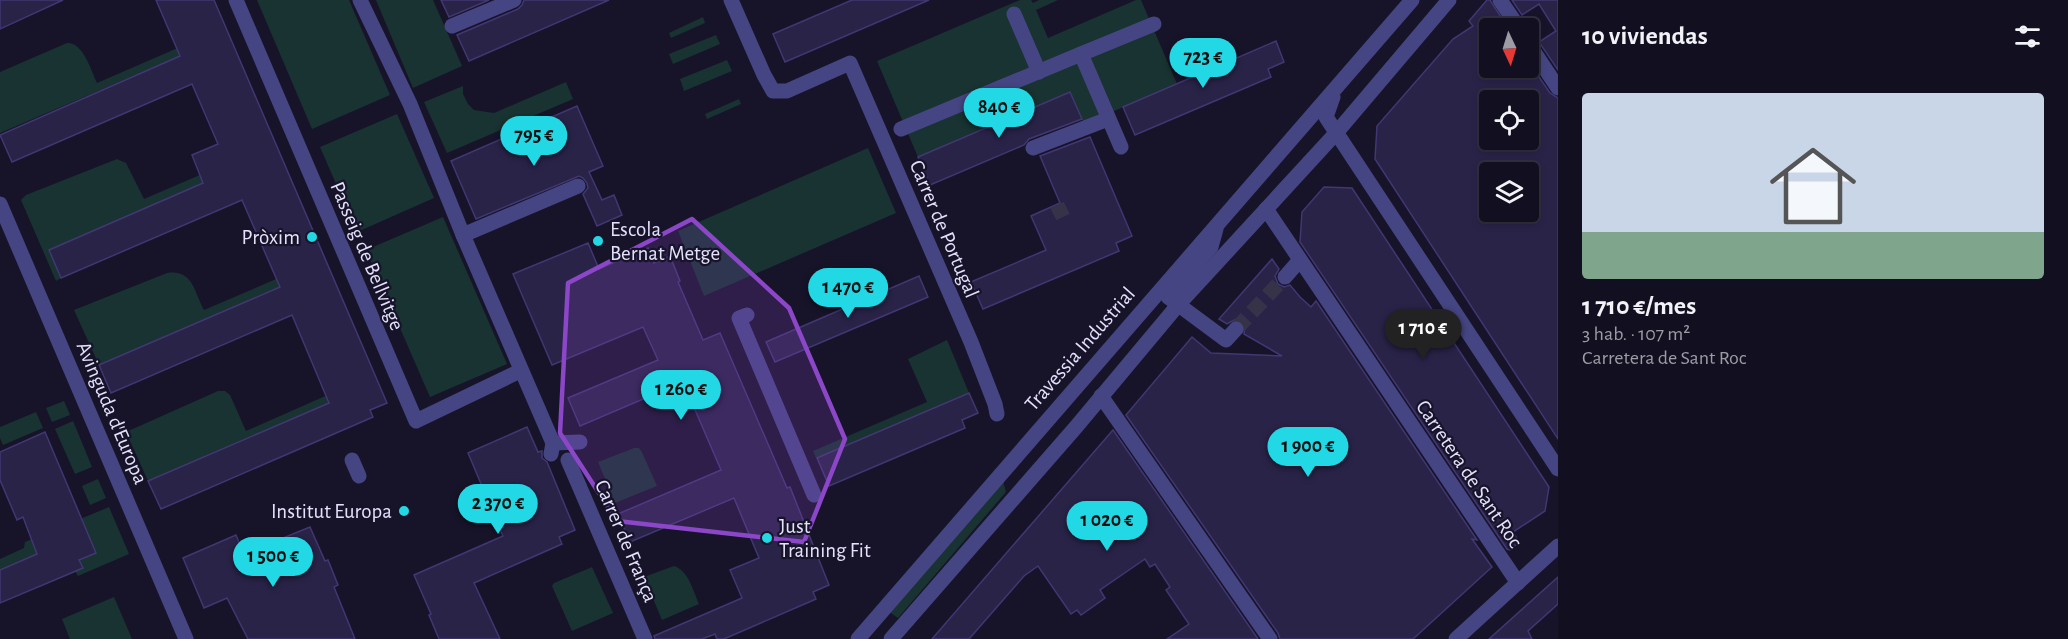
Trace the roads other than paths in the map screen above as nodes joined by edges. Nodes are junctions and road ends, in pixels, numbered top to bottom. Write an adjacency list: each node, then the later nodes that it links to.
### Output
1 (237, 0): 32 (street, Passeig de Bellvitge)
2 (360, 0): 26 (street)
3 (514, 0): 11 (street)
4 (731, 0): 34 (street, Carrer de Portugal)
5 (1413, 0): 16 (street, Travessia Industrial)
6 (1449, 0): 19 (street)
7 (1500, 0): 9 (street)
8 (1014, 14): 14 (street)
9 (1512, 18)
10 (1154, 24): 12 (street)
11 (452, 26)
12 (1081, 54): 14 (street); 17 (street)
13 (1539, 60): 15 (street)
14 (1039, 72): 18 (street)
15 (1558, 88)
16 (1336, 89): 19 (street, Travessia Industrial); 25 (street, Travessia Industrial)
17 (1108, 119): 20 (street); 21 (street)
18 (901, 129)
19 (1337, 132): 24 (street); 38 (street)
20 (1120, 147)
21 (1033, 148)
22 (578, 186): 26 (street)
23 (0, 204): 43 (street, Avinguda d'Europa)
24 (1266, 209): 27 (street, Carretera de Sant Roc); 29 (street)
25 (1218, 224): 29 (street); 45 (street, Travessia Industrial)
26 (463, 235): 32 (street)
27 (1299, 261): 28 (street); 42 (street, Carretera de Sant Roc)
28 (1285, 277)
29 (1179, 305): 31 (street); 33 (street)
30 (741, 314): 40 (street)
31 (1236, 329)
32 (520, 371): 35 (street)
33 (1101, 396): 46 (street); 47 (street)
34 (997, 414)
35 (580, 442)
36 (352, 460): 39 (street)
37 (568, 460): 44 (street, Carrer de França)
38 (1558, 469)
39 (359, 476)
40 (814, 495)
41 (1558, 546): 42 (street)
42 (1518, 583): 48 (street)
43 (186, 639)
44 (645, 639)
45 (858, 639)
46 (891, 639)
47 (1270, 639)
48 (1456, 639)

